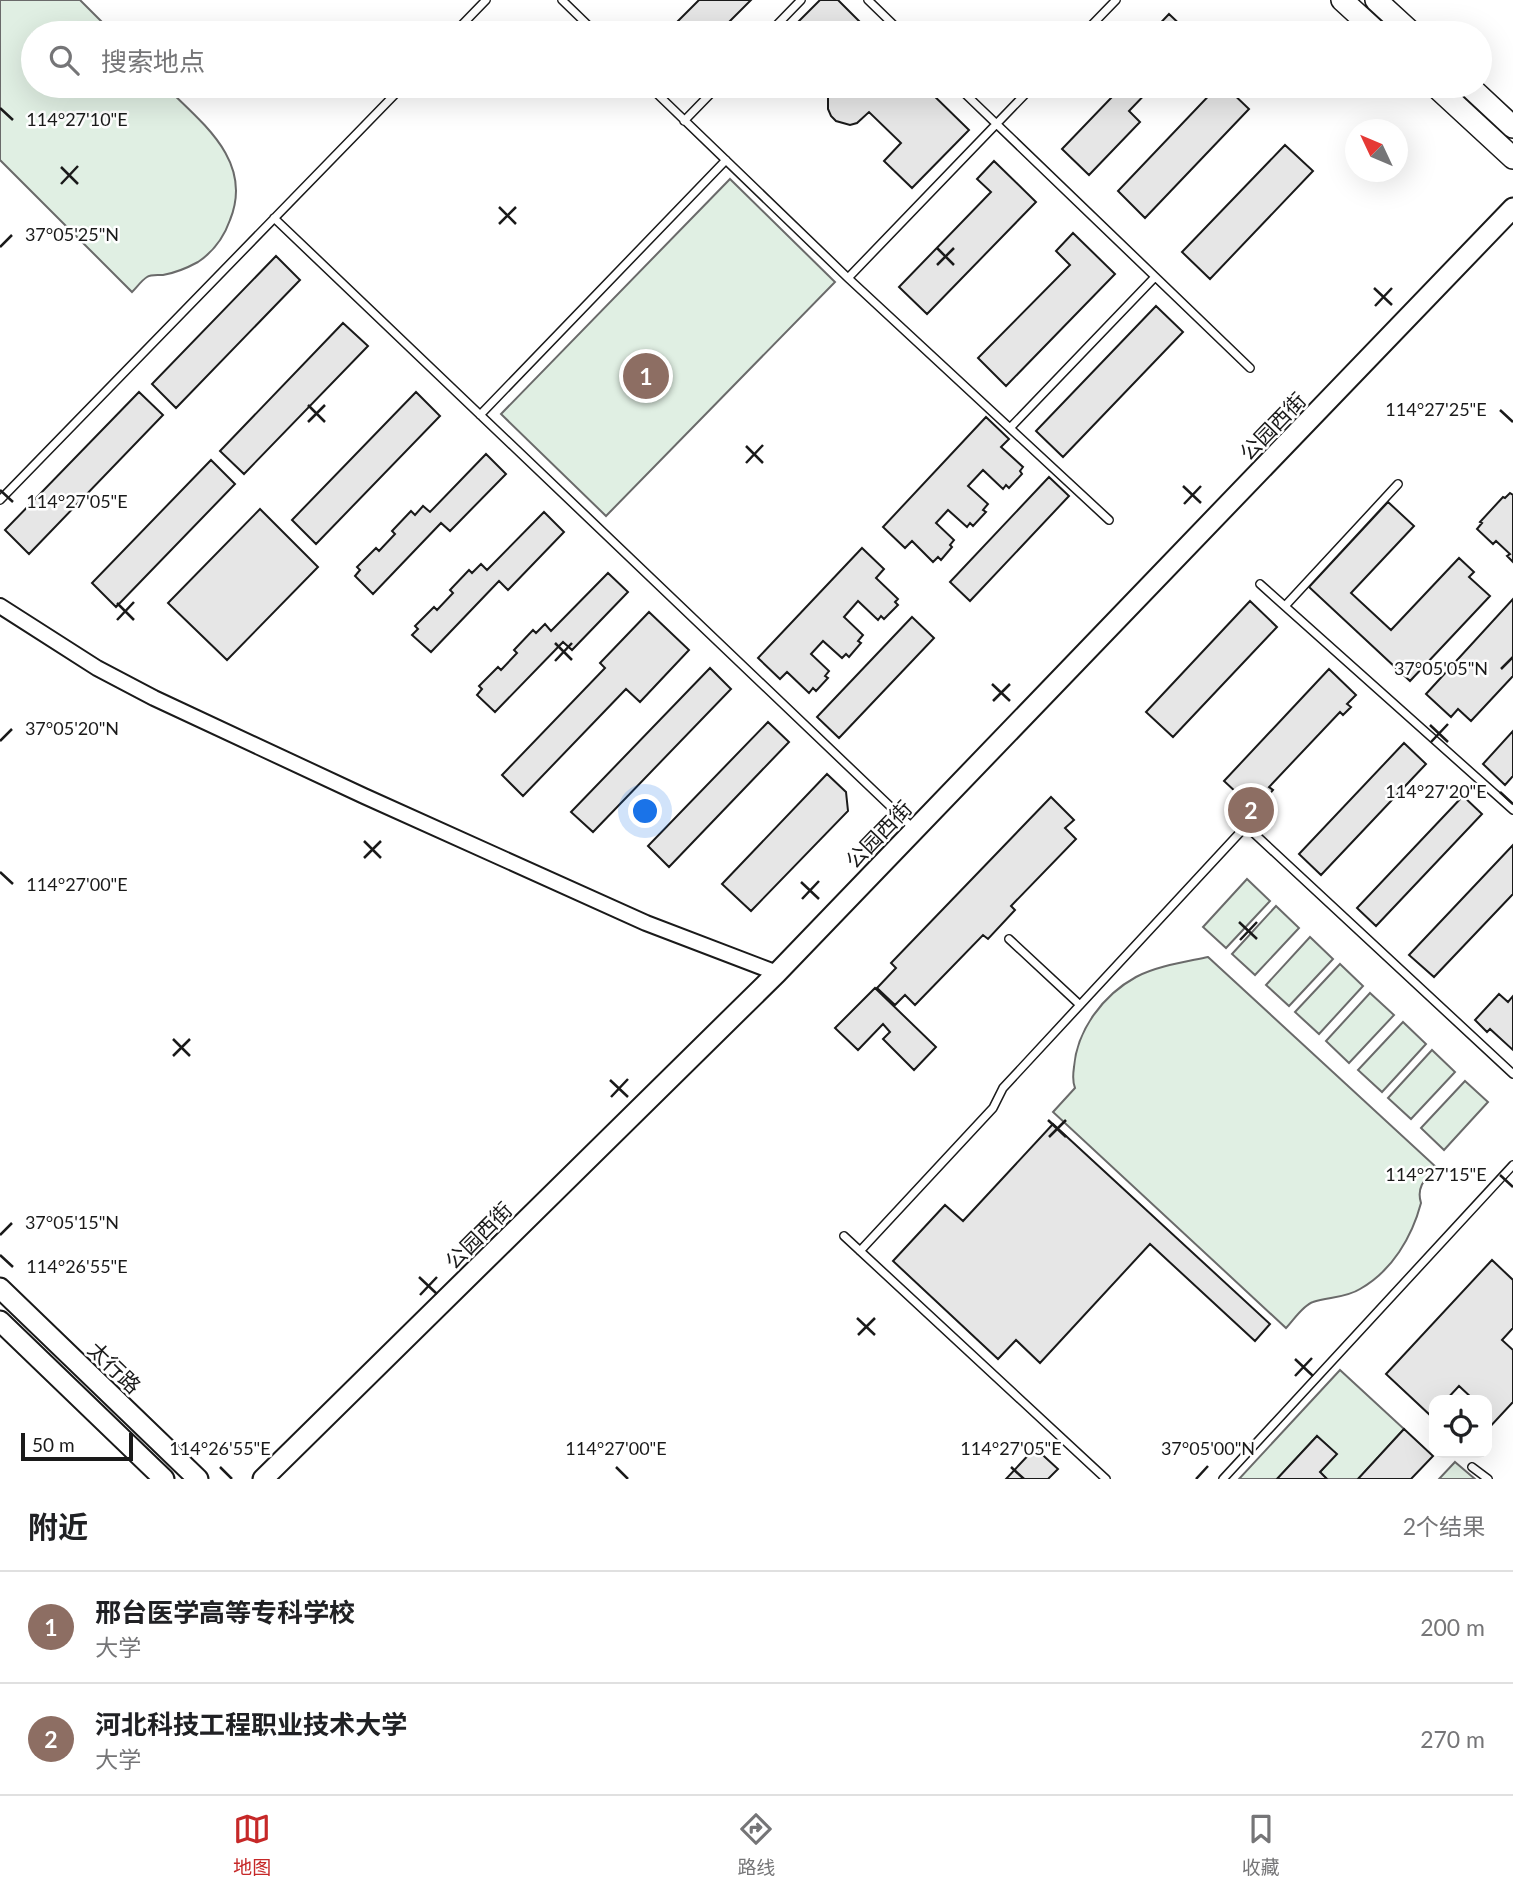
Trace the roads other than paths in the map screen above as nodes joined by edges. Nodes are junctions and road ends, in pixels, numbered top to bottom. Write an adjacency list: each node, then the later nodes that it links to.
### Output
1 (486, 0): 8 (lane)
2 (562, 0): 9 (lane)
3 (801, 0): 10 (lane)
4 (868, 0): 11 (lane)
5 (1116, 0): 12 (lane)
6 (1342, 0): 13 (main road)
7 (1376, 0): 14 (main road)
8 (466, 21)
9 (584, 21)
10 (781, 21)
11 (890, 21)
12 (1096, 21)
13 (1365, 21)
14 (1399, 21)
15 (391, 98): 28 (lane)
16 (661, 98): 22 (lane)
17 (706, 98): 22 (lane)
18 (969, 98): 23 (lane)
19 (1021, 98): 23 (lane)
20 (1448, 98): 25 (main road)
21 (1482, 98): 24 (main road)
22 (684, 121): 26 (lane)
23 (996, 124): 29 (lane); 30 (lane)
24 (1513, 127)
25 (1513, 158)
26 (726, 160): 30 (lane); 32 (lane)
27 (1513, 208): 41 (street, 公园西街)
28 (274, 218): 32 (lane); 35 (lane)
29 (1155, 277): 31 (lane); 33 (lane)
30 (848, 278): 33 (lane)
31 (1250, 368)
32 (480, 415): 41 (lane)
33 (1010, 428): 36 (lane)
34 (1398, 484): 39 (lane)
35 (0, 500)
36 (1109, 520)
37 (1260, 584): 39 (lane)
38 (0, 606): 43 (street)
39 (1285, 607): 40 (lane)
40 (1513, 810)
41 (914, 830): 43 (street, 公园西街)
42 (1009, 939): 44 (lane)
43 (777, 973): 54 (street, 公园西街)
44 (1080, 1005): 45 (lane); 48 (lane)
45 (1513, 1074)
46 (1513, 1165): 56 (lane)
47 (844, 1236): 48 (lane)
48 (860, 1251): 55 (lane)
49 (0, 1288): 53 (street, 太行路)
50 (0, 1321): 52 (street)
51 (1472, 1467): 57 (lane)
52 (164, 1479)
53 (198, 1479)
54 (263, 1479)
55 (1106, 1479)
56 (1223, 1479)
57 (1488, 1479)

